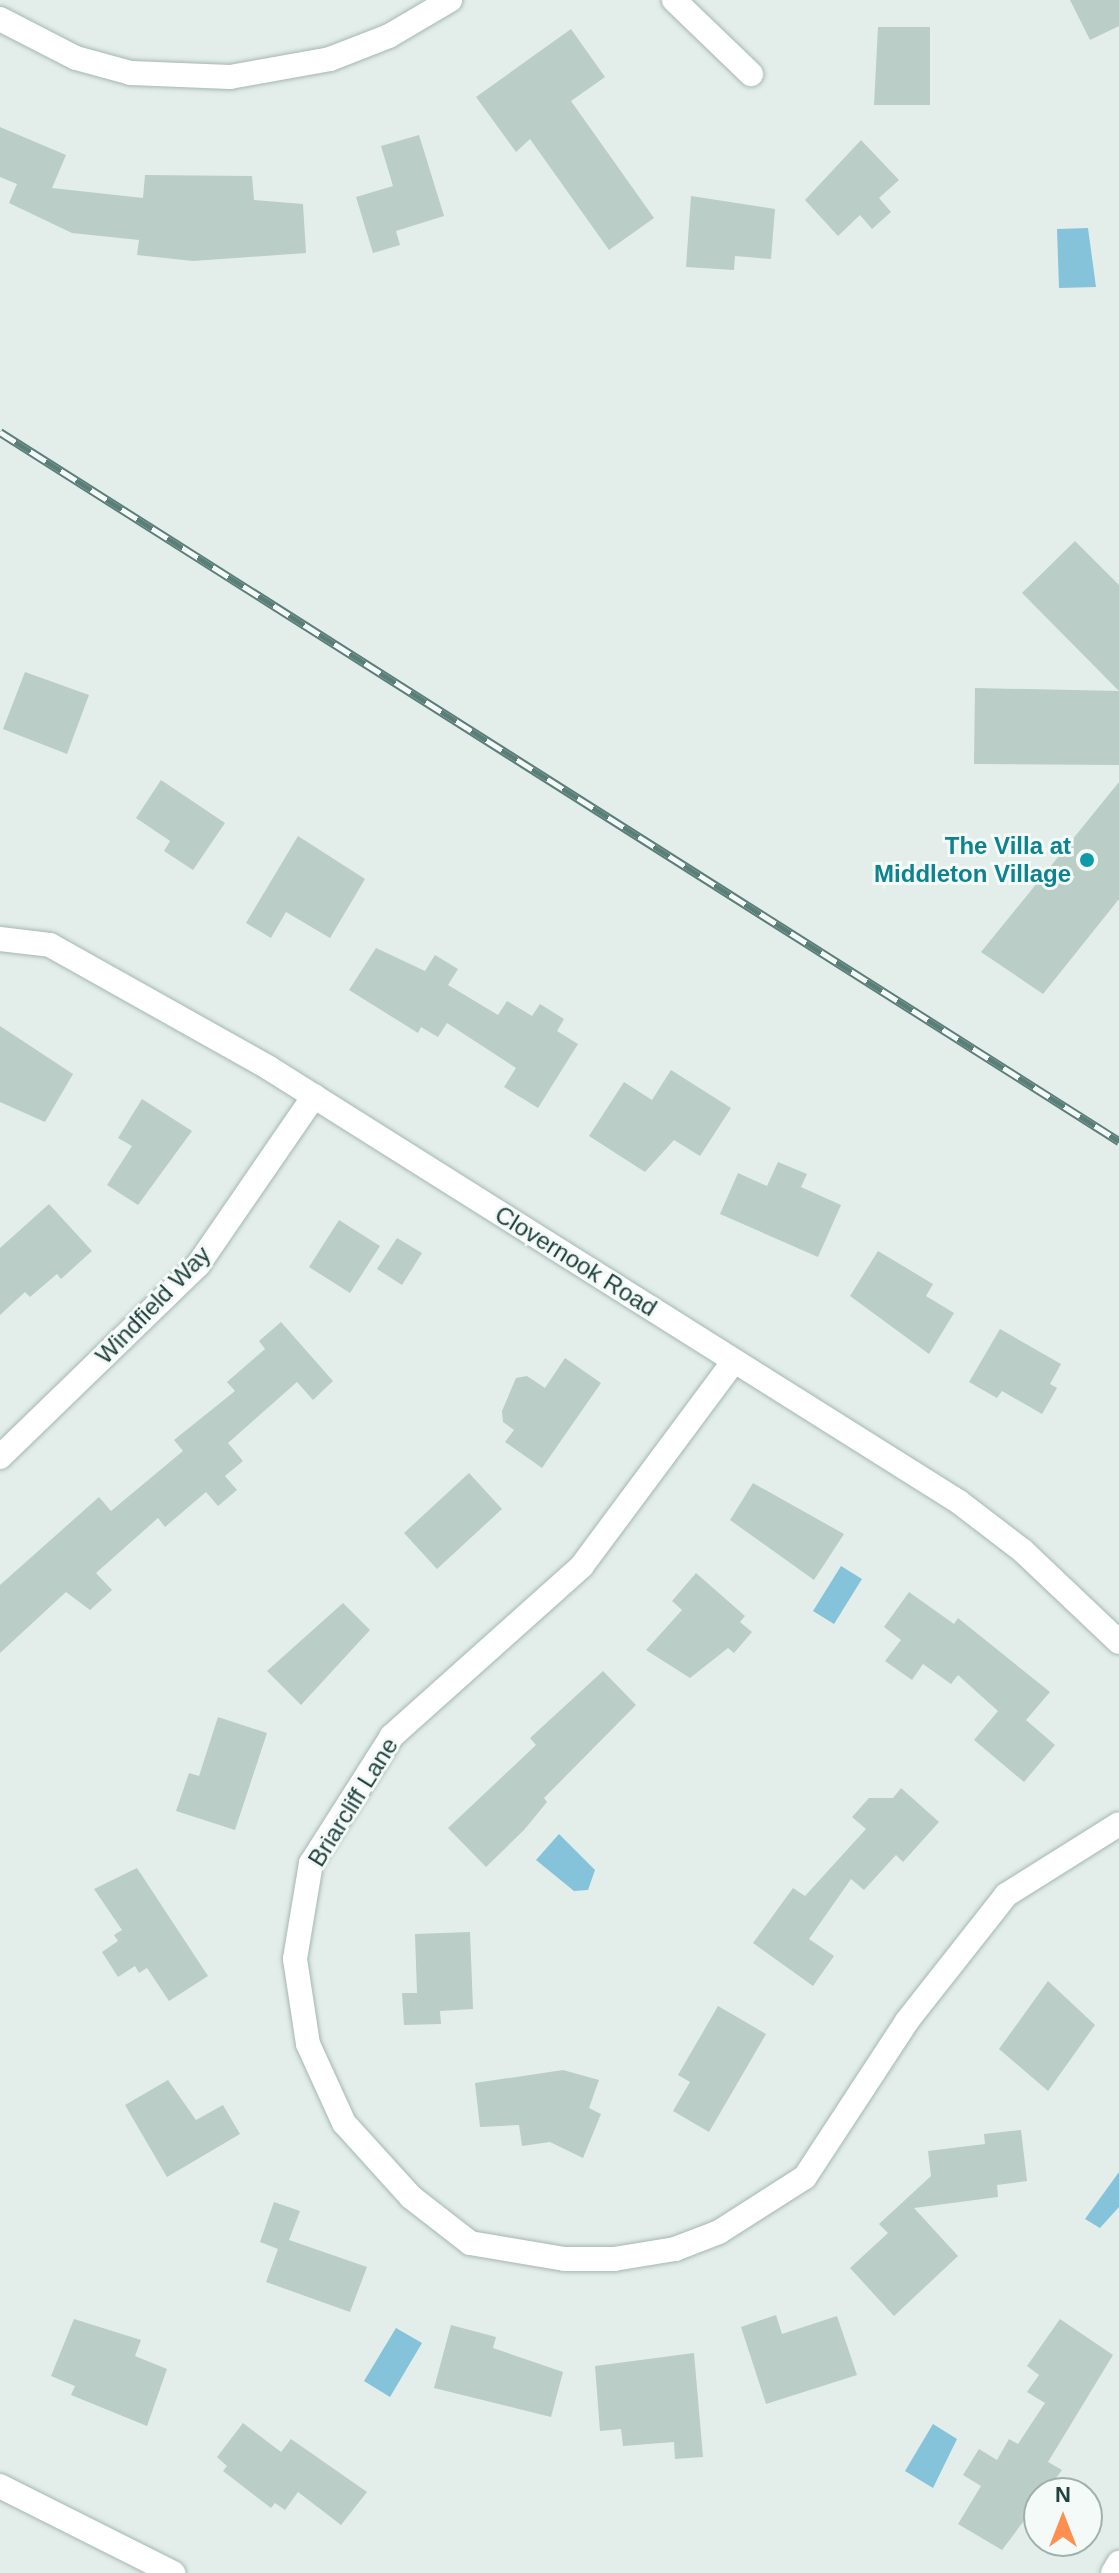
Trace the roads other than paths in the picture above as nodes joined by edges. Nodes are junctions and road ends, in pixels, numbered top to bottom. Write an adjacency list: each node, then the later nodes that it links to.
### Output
1 (450, 0): 3 (street)
2 (674, 0): 4 (street)
3 (0, 19)
4 (751, 74)
5 (0, 939): 6 (street, Clovernook Road)
6 (314, 1096): 7 (street, Clovernook Road); 8 (street, Windfield Way)
7 (734, 1361): 9 (street, Clovernook Road); 10 (street, Briarcliff Lane)
8 (0, 1457)
9 (1119, 1642)
10 (1119, 1824)
11 (0, 2486): 13 (street)
12 (1119, 2563): 14 (street)
13 (173, 2573)
14 (1113, 2573)

